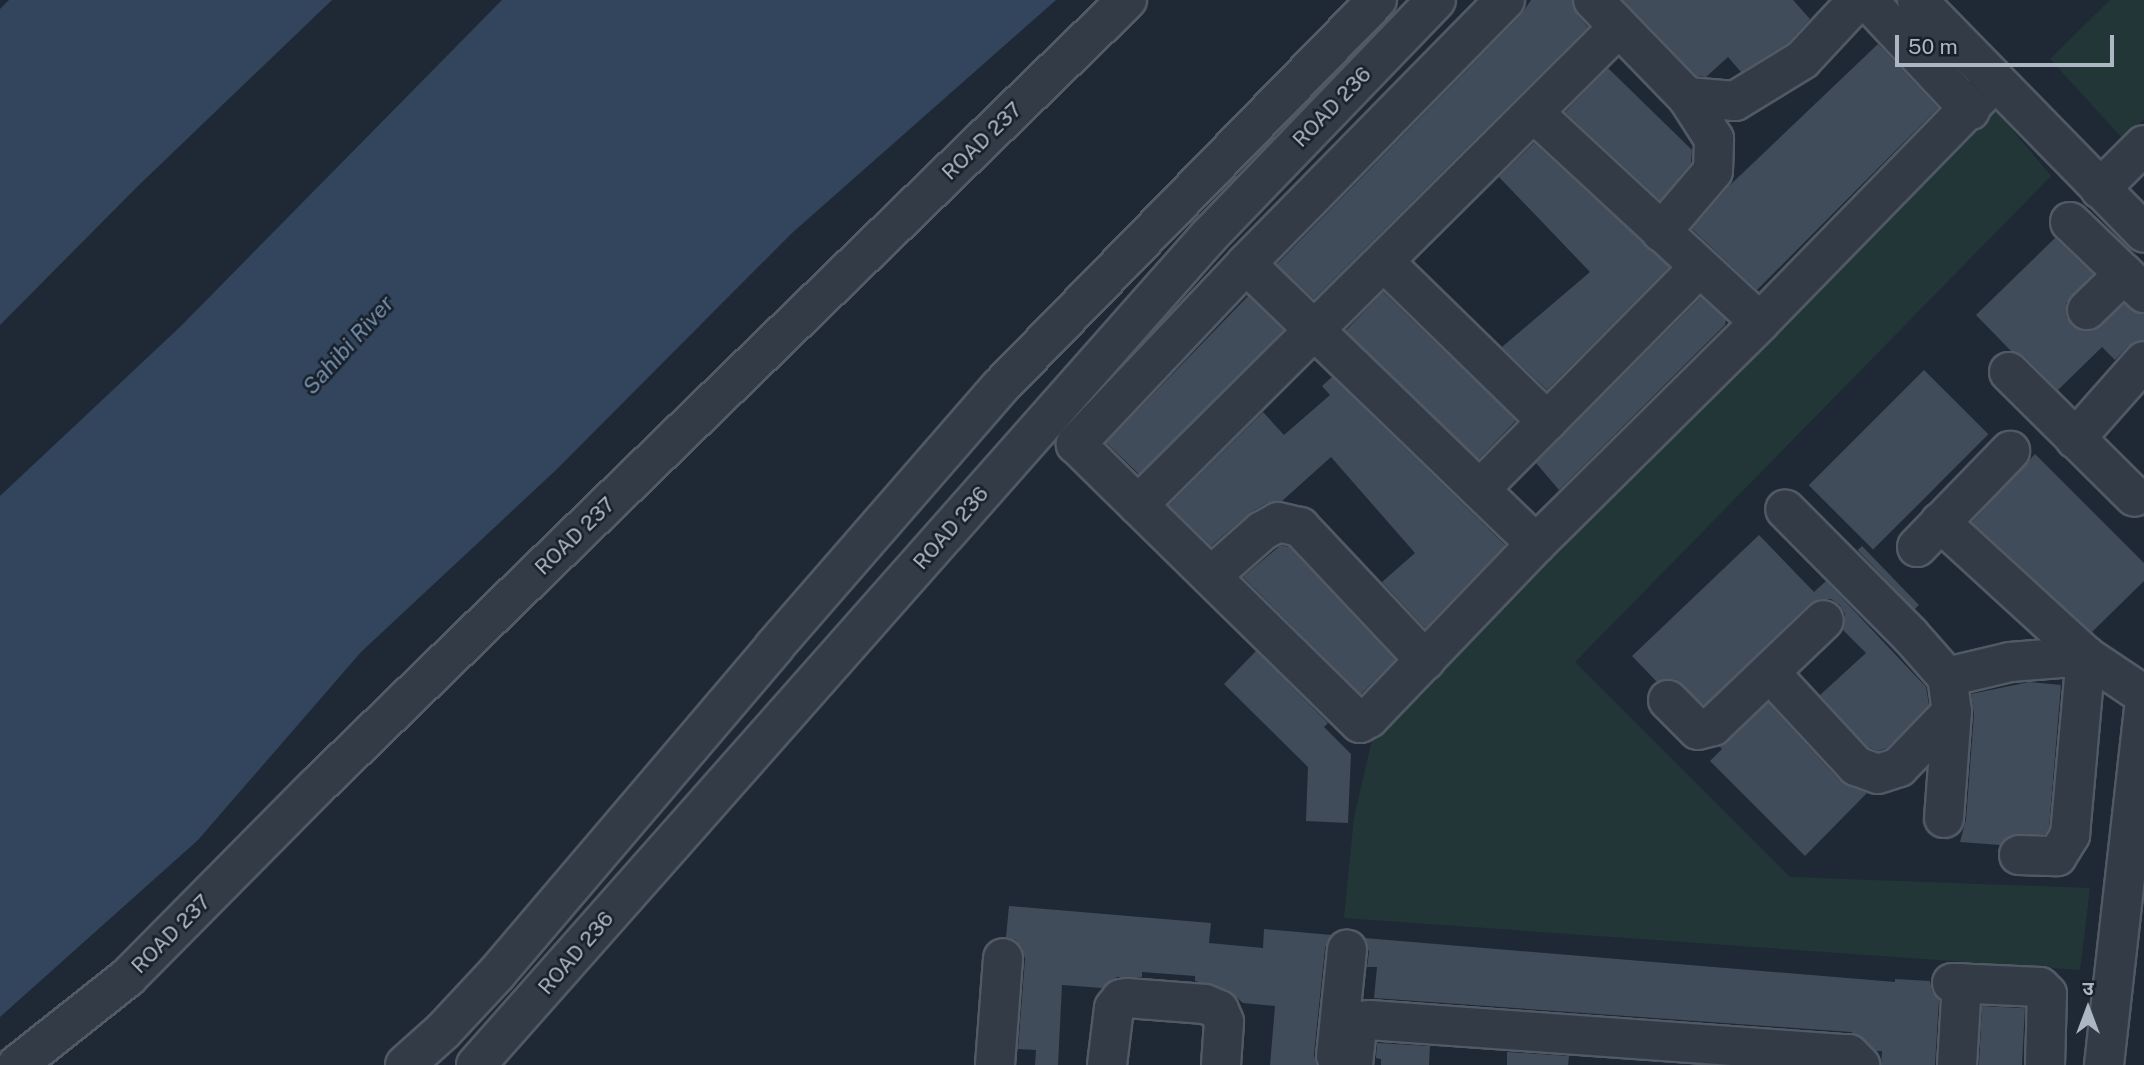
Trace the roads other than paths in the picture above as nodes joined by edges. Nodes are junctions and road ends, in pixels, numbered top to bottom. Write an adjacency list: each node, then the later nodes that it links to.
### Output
1 (1127, 0): 50 (street, ROAD 237)
2 (1377, 0): 49 (street)
3 (1437, 0): 51 (street, ROAD 236)
4 (1505, 0): 19 (street)
5 (1593, 0): 9 (street)
6 (1858, 0): 11 (street)
7 (1867, 0): 10 (street)
8 (1917, 0): 10 (street)
9 (1619, 27): 11 (street); 12 (street)
10 (1982, 96): 14 (street); 23 (street)
11 (1687, 97): 16 (street)
12 (1535, 114): 16 (street); 18 (street)
13 (2144, 145): 14 (street)
14 (2100, 190): 17 (street)
15 (2070, 222): 21 (street)
16 (1661, 232): 20 (street)
17 (2144, 233)
18 (1384, 262): 24 (street); 27 (street)
19 (1246, 264): 24 (street); 32 (street)
20 (1699, 268): 23 (street); 27 (street)
21 (2134, 284): 22 (street)
22 (2087, 310)
23 (1760, 322): 34 (street)
24 (1315, 329): 30 (street); 32 (street)
25 (2144, 361): 28 (street)
26 (2009, 372): 28 (street)
27 (1547, 421): 30 (street)
28 (2075, 439): 31 (street)
29 (2010, 451): 37 (street)
30 (1480, 489): 34 (street)
31 (2135, 498)
32 (1138, 505): 35 (street)
33 (1786, 509): 40 (street)
34 (1536, 544): 38 (street)
35 (1211, 576): 38 (street); 38 (street)
36 (1824, 620): 39 (street)
37 (2086, 656): 40 (street); 41 (street); 45 (street)
38 (1425, 660)
39 (1770, 673): 40 (street); 42 (street)
40 (1949, 694): 44 (street)
41 (2144, 695)
42 (1668, 700)
43 (2144, 706): 60 (street)
44 (1944, 818)
45 (2019, 855)
46 (1347, 950): 55 (street)
47 (1003, 958): 52 (street)
48 (1586, 1050): 56 (street); 57 (street)
49 (415, 1061)
50 (17, 1065)
51 (477, 1065)
52 (995, 1065)
53 (1107, 1065): 54 (street)
54 (1221, 1065)
55 (1335, 1065)
56 (1353, 1065)
57 (1860, 1065)
58 (1957, 1065): 59 (street)
59 (2045, 1065)
60 (2104, 1065)

